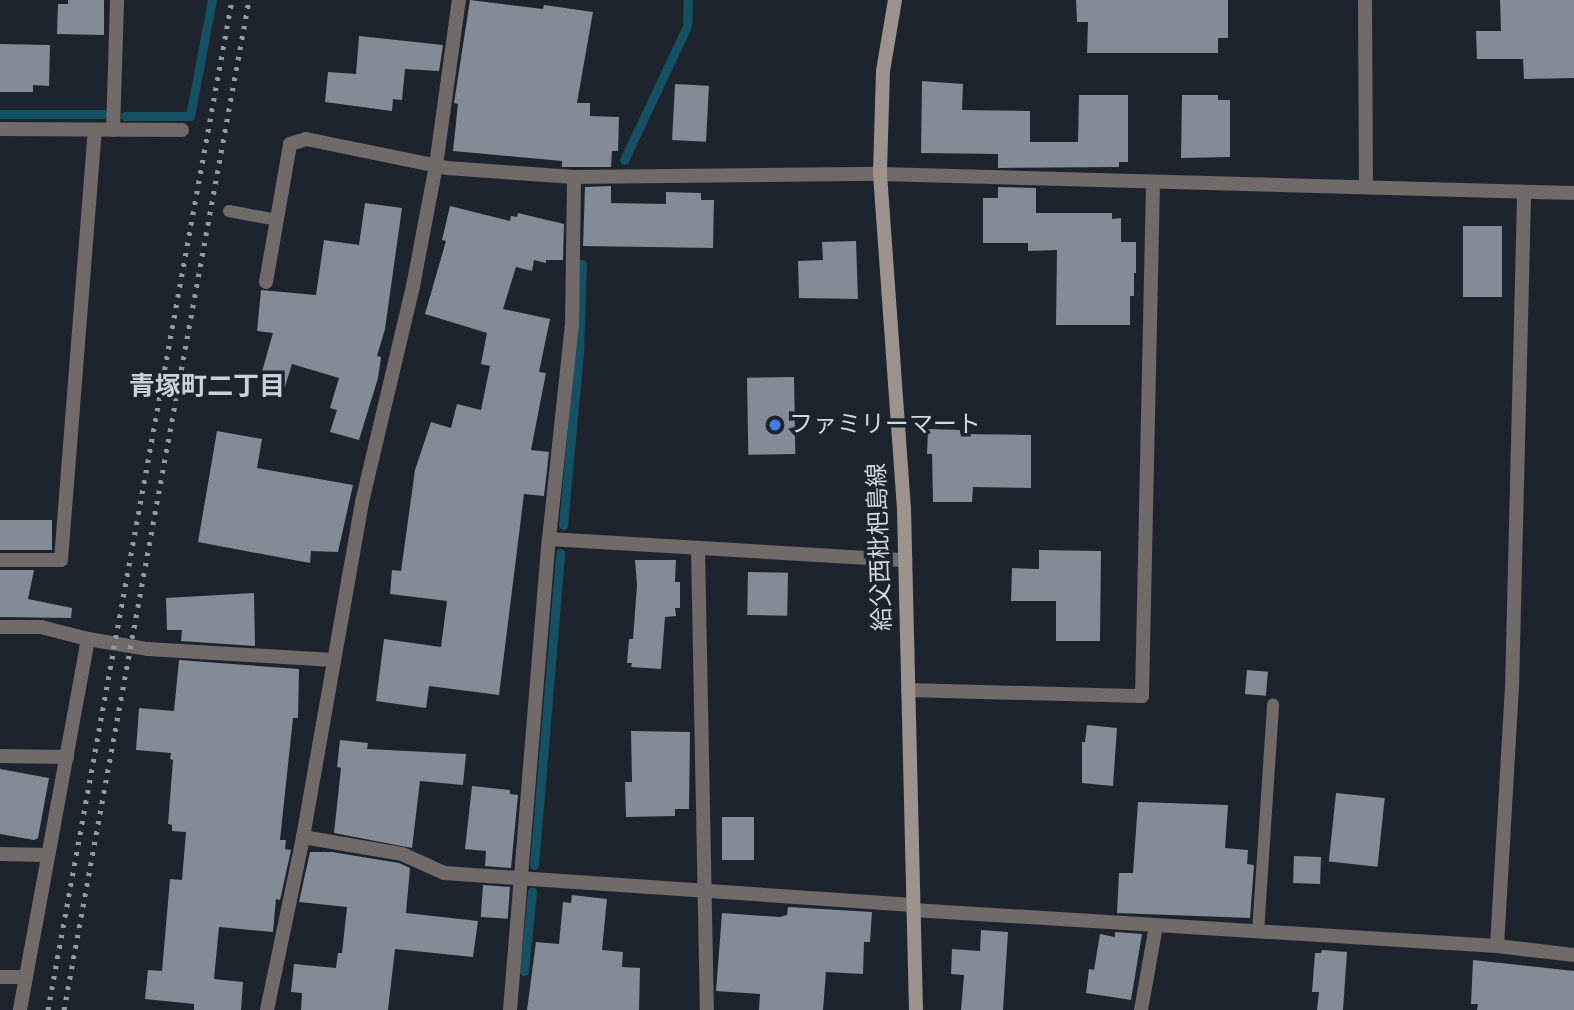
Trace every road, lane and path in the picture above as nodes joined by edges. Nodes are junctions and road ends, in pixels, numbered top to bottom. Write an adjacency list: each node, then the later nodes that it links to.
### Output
1 (117, 0): 7 (street)
2 (459, 0): 9 (street)
3 (895, 0): 10 (main road, 給父西枇杷島線)
4 (1366, 0): 13 (street)
5 (0, 129): 6 (street)
6 (94, 130): 7 (street); 21 (street)
7 (113, 130): 8 (street)
8 (182, 130)
9 (436, 165): 11 (street); 17 (street); 25 (street)
10 (880, 174): 11 (street); 12 (street); 22 (main road, 給父西枇杷島線)
11 (574, 177): 19 (street)
12 (1153, 182): 13 (street); 26 (street)
13 (1366, 187): 14 (street)
14 (1524, 192): 15 (street); 38 (street)
15 (1574, 193)
16 (229, 211): 17 (lane)
17 (277, 220): 18 (street)
18 (266, 282)
19 (549, 539): 20 (street); 33 (street)
20 (698, 548): 22 (street); 34 (street)
21 (0, 560)
22 (905, 560): 26 (main road, 給父西枇杷島線)
23 (0, 627): 24 (street)
24 (88, 639): 25 (street); 29 (street)
25 (334, 660): 30 (street)
26 (908, 690): 35 (main road, 給父西枇杷島線)
27 (1273, 704): 37 (lane)
28 (0, 756): 29 (street)
29 (67, 757): 32 (street)
30 (303, 837): 33 (street); 43 (street)
31 (0, 854): 32 (street)
32 (48, 855): 41 (street)
33 (523, 877): 34 (street); 44 (street)
34 (705, 892): 35 (street); 45 (street)
35 (913, 907): 36 (street); 46 (main road, 給父西枇杷島線)
36 (1156, 926): 37 (street); 47 (street)
37 (1258, 932): 38 (street)
38 (1497, 947): 39 (street)
39 (1574, 955)
40 (0, 976): 41 (street)
41 (26, 977): 42 (street)
42 (20, 1010)
43 (267, 1010)
44 (510, 1010)
45 (707, 1010)
46 (916, 1010)
47 (1141, 1010)

